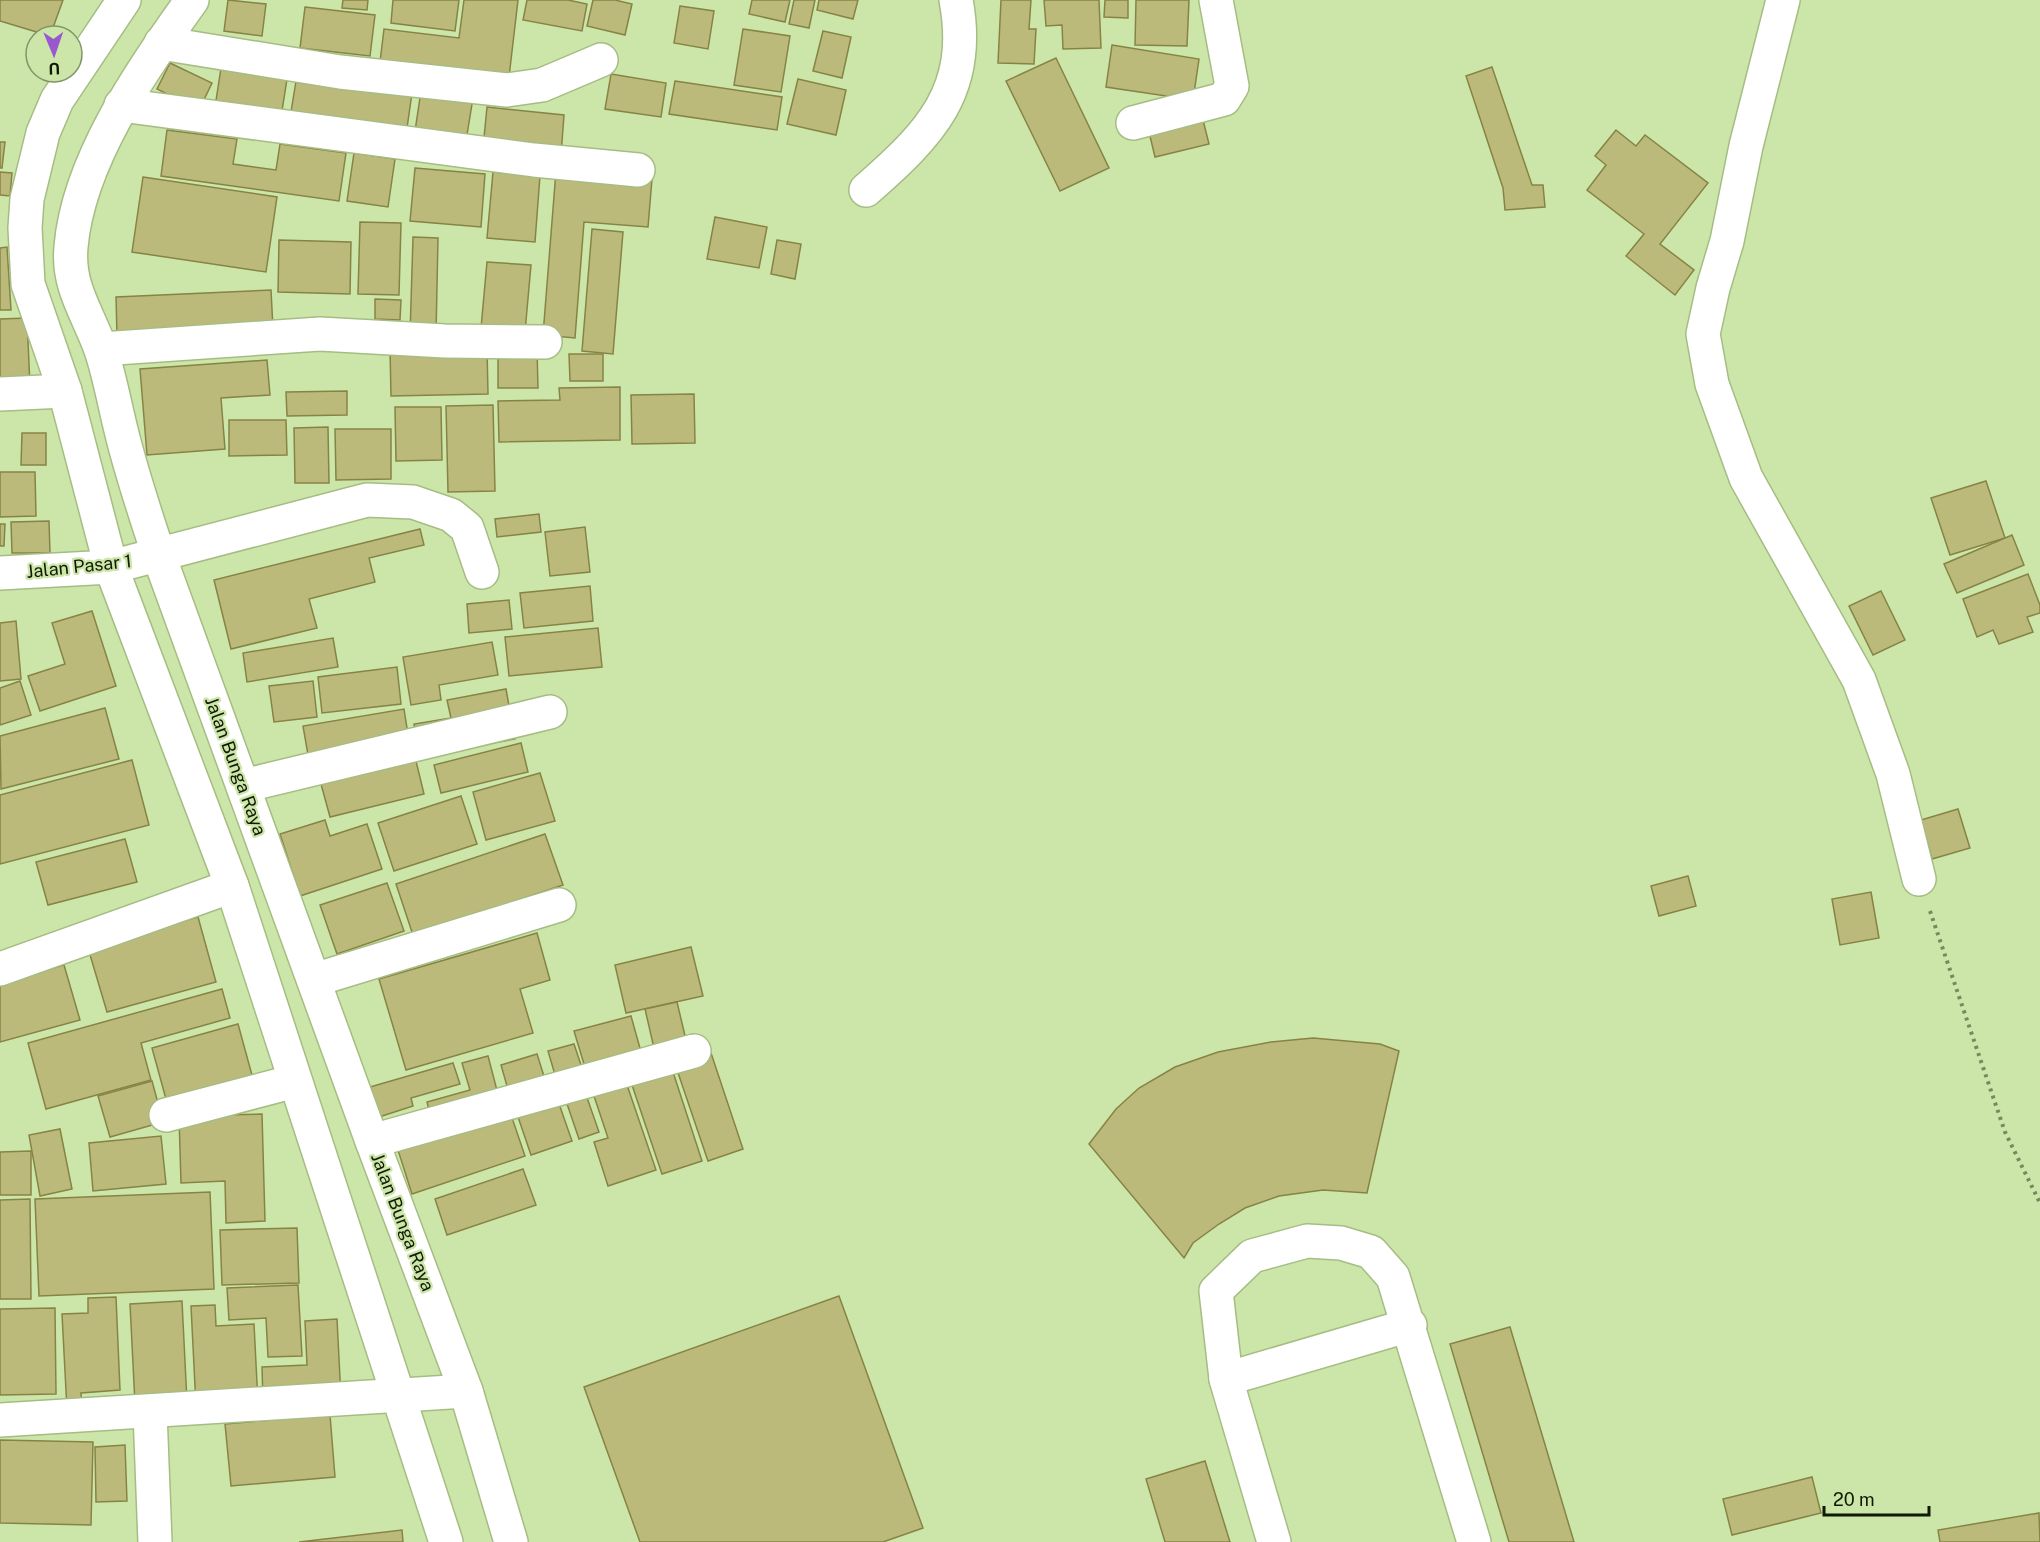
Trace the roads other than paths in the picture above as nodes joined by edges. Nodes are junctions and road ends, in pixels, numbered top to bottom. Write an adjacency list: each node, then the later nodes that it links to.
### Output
1 (124, 0): 14 (street)
2 (192, 0): 6 (street, Jalan Bunga Raya)
3 (956, 0): 11 (street)
4 (1216, 0): 9 (street)
5 (1783, 0): 22 (street)
6 (161, 43): 7 (street); 8 (street, Jalan Bunga Raya)
7 (601, 60)
8 (121, 105): 10 (street); 13 (street, Jalan Bunga Raya)
9 (1133, 123)
10 (638, 170)
11 (866, 190)
12 (545, 342): 13 (street)
13 (101, 349): 16 (street, Jalan Bunga Raya)
14 (65, 392): 15 (street); 17 (street)
15 (0, 394)
16 (159, 556): 17 (street, Jalan Pasar 1); 18 (street, Jalan Pasar 1); 21 (street, Jalan Bunga Raya)
17 (111, 567): 19 (street, Jalan Pasar 1); 23 (street)
18 (482, 572)
19 (0, 573)
20 (550, 712): 21 (street)
21 (243, 786): 26 (street, Jalan Bunga Raya)
22 (1919, 879)
23 (232, 886): 25 (street); 28 (street)
24 (560, 905): 26 (street)
25 (0, 969)
26 (314, 980): 30 (street, Jalan Bunga Raya)
27 (694, 1052): 30 (street)
28 (295, 1081): 29 (street); 34 (street)
29 (166, 1115)
30 (372, 1141): 33 (street, Jalan Bunga Raya)
31 (1410, 1325): 32 (street); 32 (street); 41 (street)
32 (1226, 1379): 40 (street)
33 (466, 1391): 34 (street); 39 (street, Jalan Bunga Raya)
34 (400, 1396): 35 (street); 38 (street)
35 (150, 1412): 36 (street); 37 (street)
36 (0, 1420)
37 (155, 1542)
38 (446, 1542)
39 (511, 1542)
40 (1274, 1542)
41 (1474, 1542)

